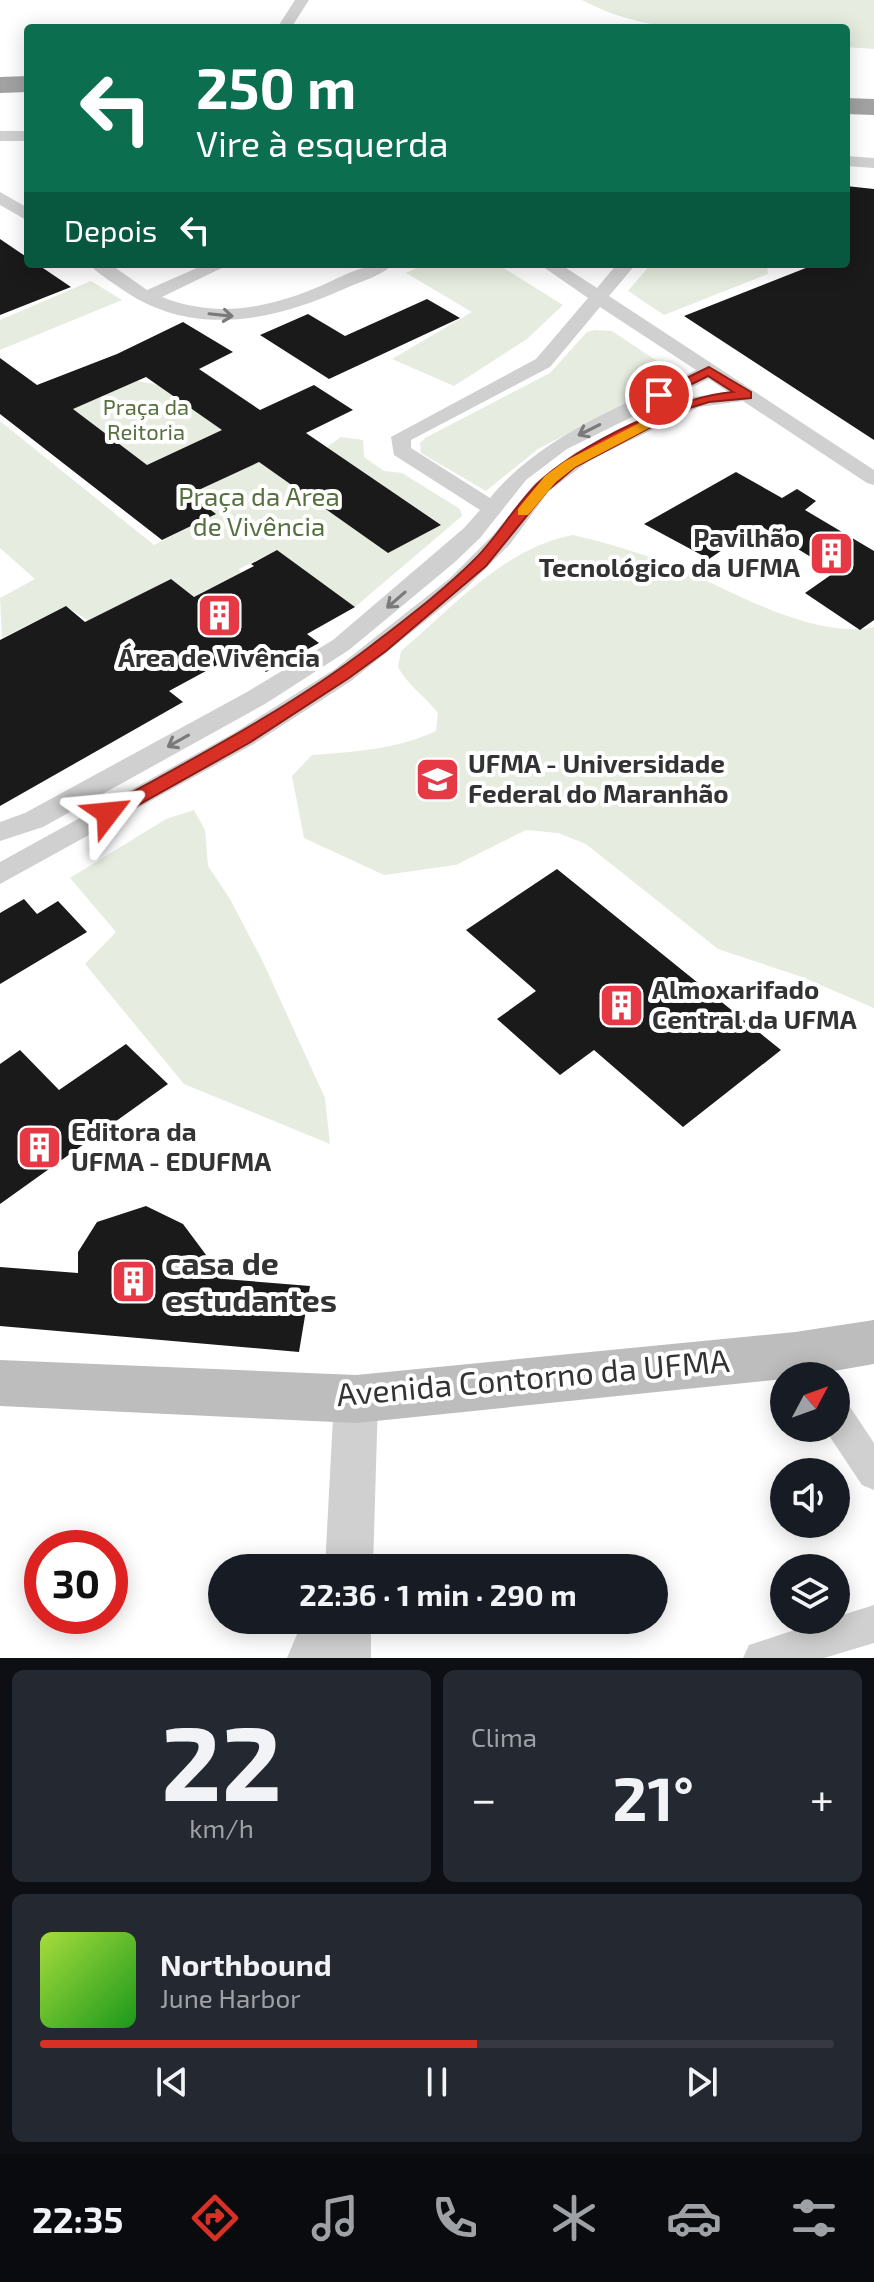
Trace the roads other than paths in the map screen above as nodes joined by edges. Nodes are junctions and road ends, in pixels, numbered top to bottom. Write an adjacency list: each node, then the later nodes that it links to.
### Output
1 (302, 0): 2 (street)
2 (287, 24)
3 (850, 83): 4 (highway)
4 (874, 83)
5 (24, 84): 6 (highway)
6 (0, 85)
7 (0, 101): 8 (highway)
8 (24, 101)
9 (850, 106): 10 (highway)
10 (874, 107)
11 (0, 126): 12 (street)
12 (24, 126)
13 (0, 136): 14 (street)
14 (24, 136)
15 (850, 161): 16 (street)
16 (874, 163)
17 (850, 172): 18 (street)
18 (874, 174)
19 (0, 197): 20 (street)
20 (24, 213)
21 (104, 268): 26 (street)
22 (212, 268): 26 (street)
23 (374, 268): 26 (street, one-way to 23)
24 (554, 268): 27 (street)
25 (624, 268): 27 (street)
26 (146, 297)
27 (599, 298): 28 (street); 33 (street)
28 (709, 371): 29 (street); 30 (street, one-way to 30)
29 (747, 395): 31 (street); 32 (street)
30 (519, 476): 32 (street); 33 (street)
31 (874, 479)
32 (542, 487): 35 (street)
33 (492, 508): 34 (street, one-way to 34)
34 (0, 832)
35 (0, 874)
36 (874, 1342): 37 (main road, Avenida Contorno da UFMA)
37 (811, 1362)
38 (770, 1367): 40 (main road, Avenida Contorno da UFMA)
39 (0, 1383): 40 (main road, Avenida Contorno da UFMA)
40 (356, 1399): 43 (street)
41 (850, 1437): 42 (street)
42 (874, 1473)
43 (350, 1554)
44 (874, 1624): 49 (street)
45 (322, 1634): 47 (street)
46 (347, 1634): 48 (street)
47 (312, 1658)
48 (346, 1658)
49 (762, 1658)

